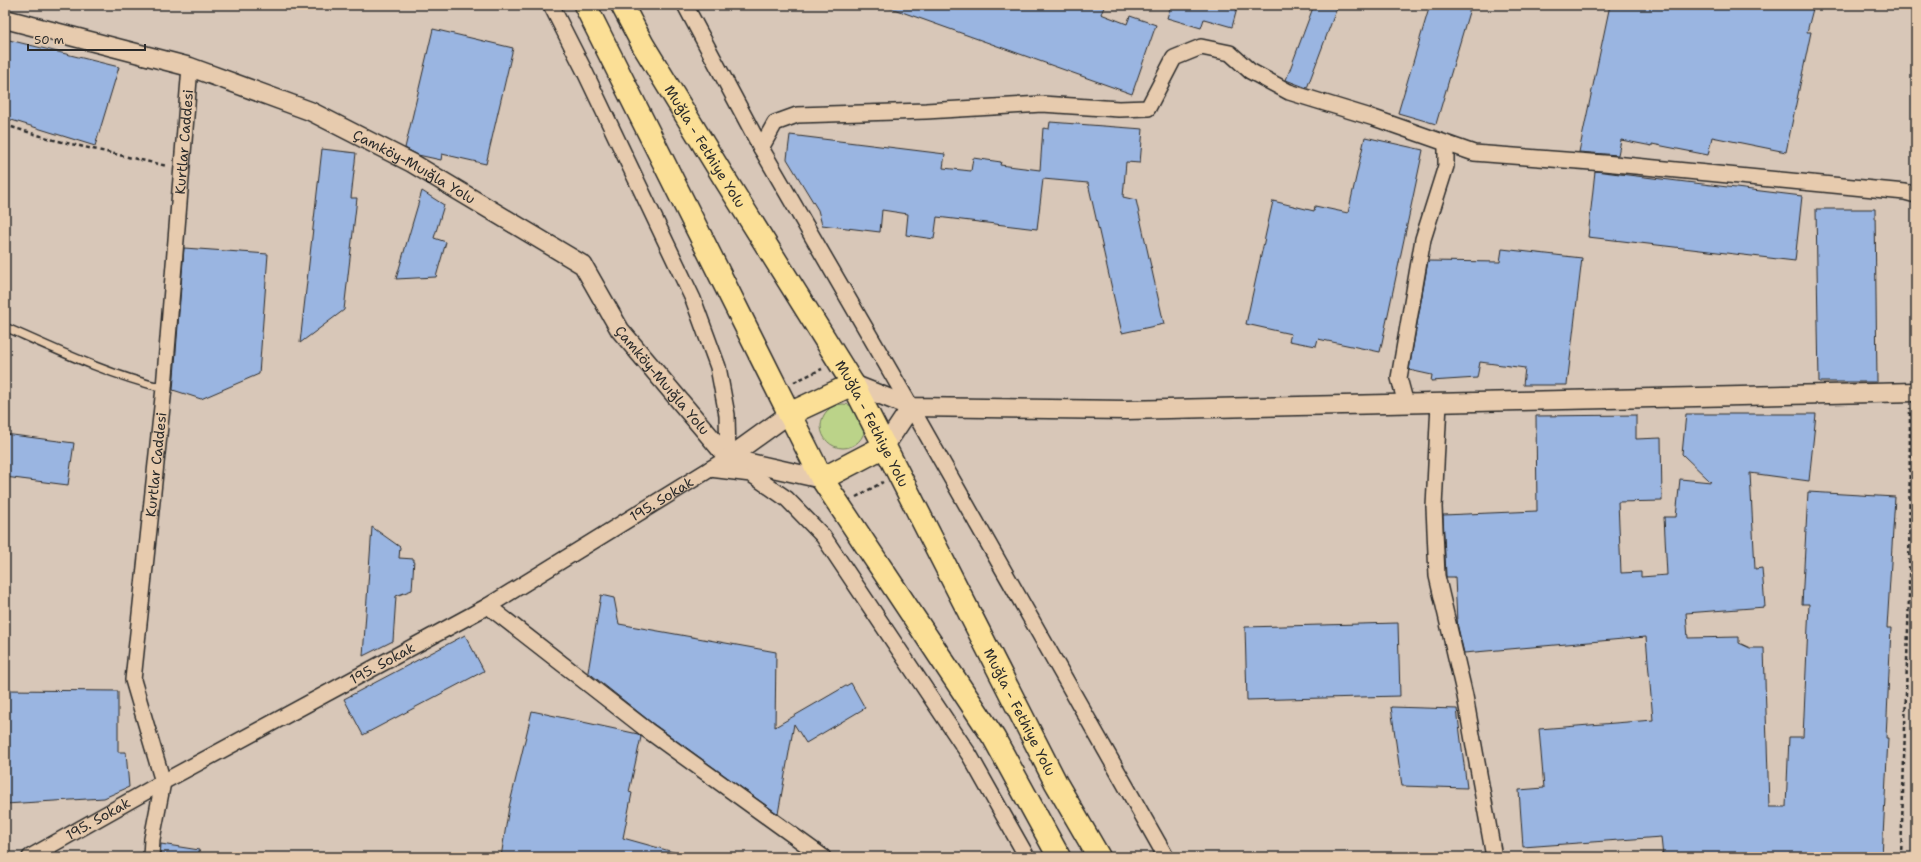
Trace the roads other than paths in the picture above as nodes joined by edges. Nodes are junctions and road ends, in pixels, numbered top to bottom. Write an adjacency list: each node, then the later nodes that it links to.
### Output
1 (551, 5): 19 (street)
2 (586, 5): 17 (highway)
3 (622, 5): 11 (highway, Muğla - Fethiye Yolu)
4 (685, 5): 8 (street)
5 (5, 19): 6 (street, Çamköy-Muığla Yolu)
6 (190, 67): 12 (street, Kurtlar Caddesi); 19 (street, Çamköy-Muığla Yolu)
7 (1446, 144): 8 (street); 9 (street); 15 (street)
8 (761, 148): 16 (street)
9 (1916, 195)
10 (5, 327): 12 (lane)
11 (853, 384): 16 (street); 17 (highway); 18 (highway, Muğla - Fethiye Yolu)
12 (164, 388): 23 (street, Kurtlar Caddesi)
13 (1913, 392): 14 (street)
14 (1439, 403): 15 (street); 31 (street)
15 (1406, 404): 16 (street)
16 (911, 408): 18 (street); 30 (street)
17 (789, 414): 19 (street); 21 (highway)
18 (886, 446): 21 (highway); 29 (highway, Muğla - Fethiye Yolu)
19 (728, 458): 20 (street, 195. Sokak); 21 (street)
20 (710, 469): 22 (street, 195. Sokak); 27 (street)
21 (822, 480): 28 (highway)
22 (488, 606): 23 (street, 195. Sokak); 26 (street)
23 (163, 782): 24 (street, 195. Sokak); 25 (street, Kurtlar Caddesi)
24 (30, 857)
25 (151, 857)
26 (823, 857)
27 (1027, 857)
28 (1059, 857)
29 (1098, 857)
30 (1166, 857)
31 (1494, 857)

